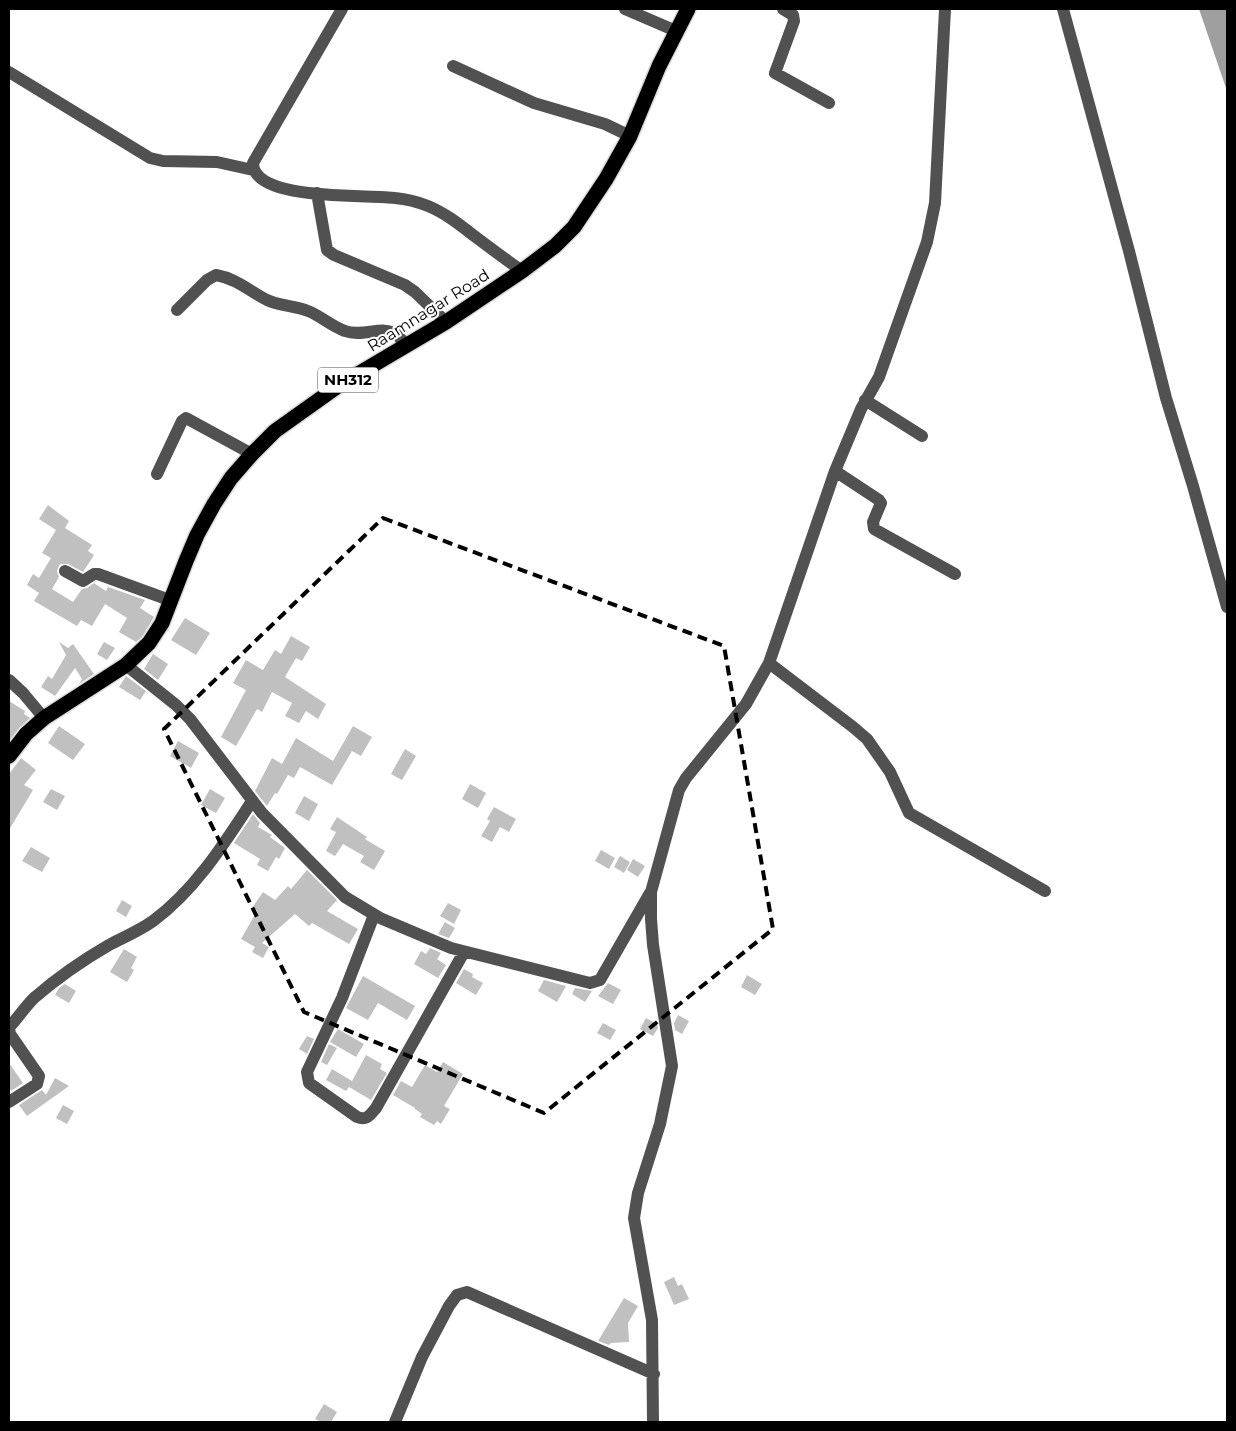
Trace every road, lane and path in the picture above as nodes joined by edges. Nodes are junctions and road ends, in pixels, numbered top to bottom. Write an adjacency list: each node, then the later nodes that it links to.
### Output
1 (342, 9): 12 (street)
2 (625, 9): 7 (street)
3 (688, 9): 7 (highway, Raamnagar Road / NH312)
4 (783, 9): 10 (street)
5 (945, 9): 18 (street)
6 (1063, 9): 26 (street)
7 (676, 31): 11 (highway, Raamnagar Road / NH312)
8 (453, 66): 11 (street)
9 (9, 72): 12 (street)
10 (829, 104)
11 (630, 136): 14 (highway, Raamnagar Road / NH312)
12 (253, 170): 13 (street)
13 (317, 193): 14 (street); 16 (street)
14 (522, 271): 16 (highway, Raamnagar Road / NH312)
15 (177, 310): 17 (street)
16 (446, 322): 17 (highway, Raamnagar Road / NH312)
17 (407, 346): 20 (highway, Raamnagar Road / NH312)
18 (865, 400): 19 (street); 21 (street)
19 (922, 436)
20 (252, 454): 22 (street); 25 (highway, Raamnagar Road / NH312)
21 (835, 471): 24 (street); 27 (street)
22 (157, 474)
23 (65, 571): 25 (street)
24 (955, 574)
25 (172, 601): 28 (highway, Raamnagar Road / NH312)
26 (1227, 607)
27 (769, 663): 33 (street); 34 (street)
28 (126, 665): 30 (highway, Raamnagar Road / NH312); 32 (street)
29 (9, 680): 30 (street)
30 (44, 718): 31 (highway, Raamnagar Road / NH312)
31 (9, 756)
32 (252, 800): 35 (street); 37 (street)
33 (1045, 891)
34 (651, 892): 36 (street); 38 (street)
35 (374, 915): 36 (street); 36 (street)
36 (464, 952)
37 (9, 1102)
38 (654, 1374): 39 (street); 40 (street)
39 (395, 1422)
40 (653, 1422)

